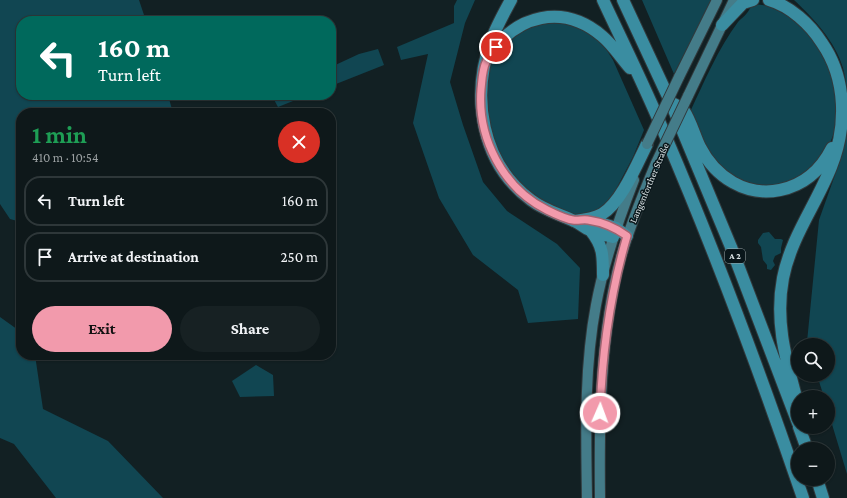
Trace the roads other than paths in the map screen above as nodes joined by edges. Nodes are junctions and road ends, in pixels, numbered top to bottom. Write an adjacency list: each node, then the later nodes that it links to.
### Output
1 (511, 0): 9 (highway)
2 (603, 0): 10 (highway, A 2)
3 (624, 0): 11 (highway, A 2)
4 (717, 0): 13 (main road, Langenforther Straße, bridge)
5 (734, 0): 8 (main road, Langenforther Straße)
6 (753, 0): 8 (highway)
7 (772, 1): 12 (highway)
8 (722, 25): 16 (main road, Langenforther Straße, bridge)
9 (485, 63): 10 (highway); 14 (highway)
10 (640, 79): 23 (highway, A 2)
11 (671, 103): 12 (highway); 19 (highway, A 2)
12 (841, 128): 18 (highway)
13 (648, 144): 14 (highway); 15 (main road, Langenforther Straße)
14 (589, 225): 15 (highway); 17 (highway)
15 (614, 233): 16 (highway); 17 (main road, Langenforther Straße)
16 (627, 236): 22 (main road, Langenforther Straße)
17 (603, 274): 21 (main road, Langenforther Straße)
18 (794, 390)
19 (791, 404)
20 (819, 486): 24 (highway)
21 (588, 498)
22 (600, 498)
23 (803, 498)
24 (823, 498)

